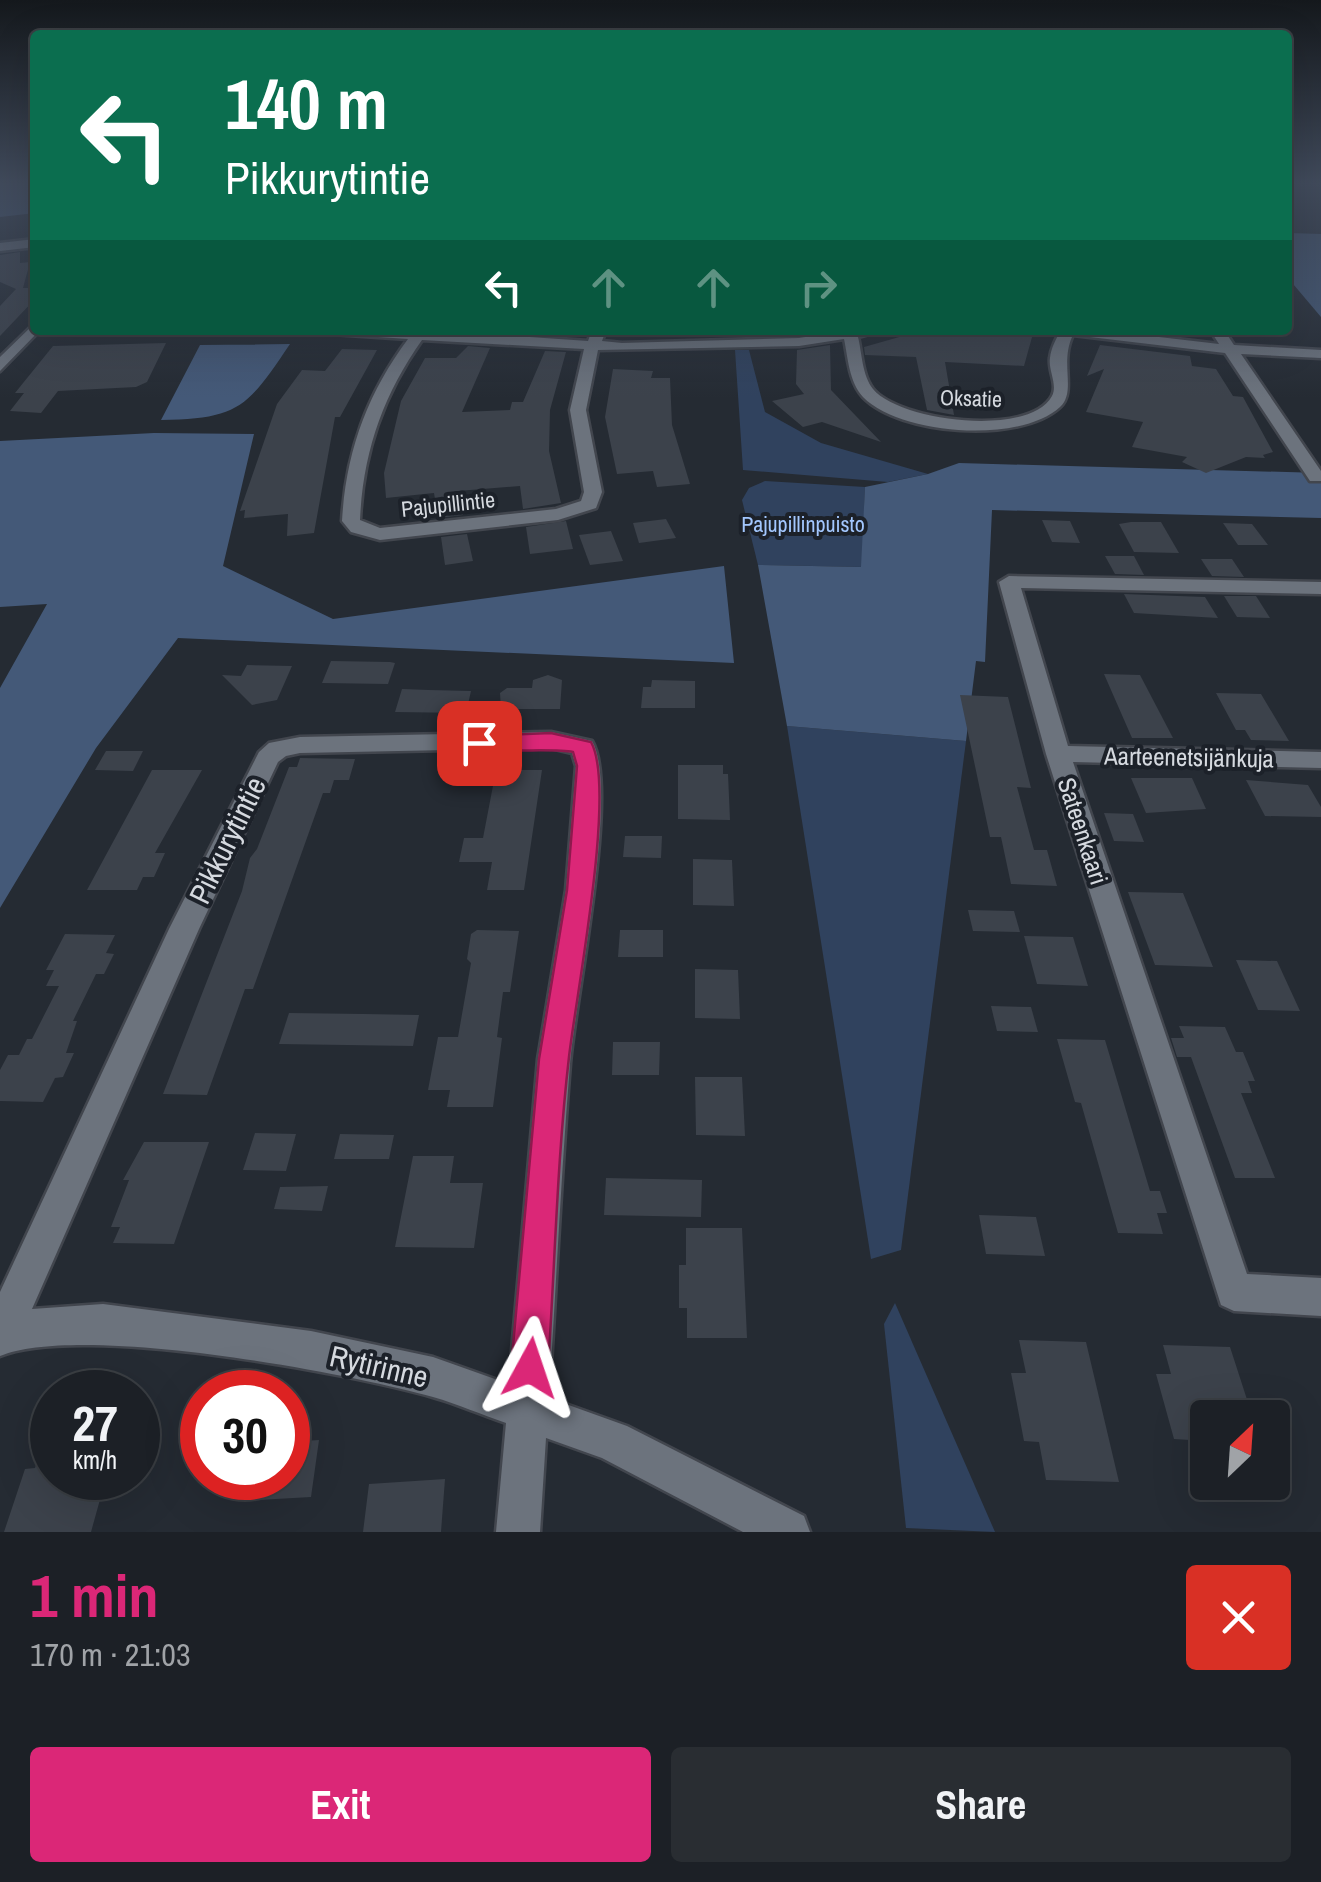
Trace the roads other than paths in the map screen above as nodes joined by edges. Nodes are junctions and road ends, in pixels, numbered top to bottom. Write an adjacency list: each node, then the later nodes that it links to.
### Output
1 (30, 333): 12 (street)
2 (419, 335): 9 (street, Pajupillintie)
3 (464, 335): 9 (street)
4 (855, 335): 8 (street)
5 (1066, 335): 8 (street, Oksatie)
6 (1108, 335): 10 (street)
7 (1220, 335): 10 (street)
8 (851, 336): 9 (street)
9 (595, 338)
10 (1228, 350): 11 (street); 13 (street)
11 (1321, 354)
12 (0, 366)
13 (1316, 477)
14 (1321, 588): 15 (street, Sateenkaari)
15 (1058, 754): 16 (street, Aarteenetsijänkuja); 17 (street, Sateenkaari)
16 (1321, 760)
17 (1321, 1297)
18 (1, 1332): 19 (street, Rytirinne); 19 (street, Pikkurytintie)
19 (526, 1411): 20 (street); 21 (street, Rytirinne)
20 (518, 1532)
21 (788, 1532)

